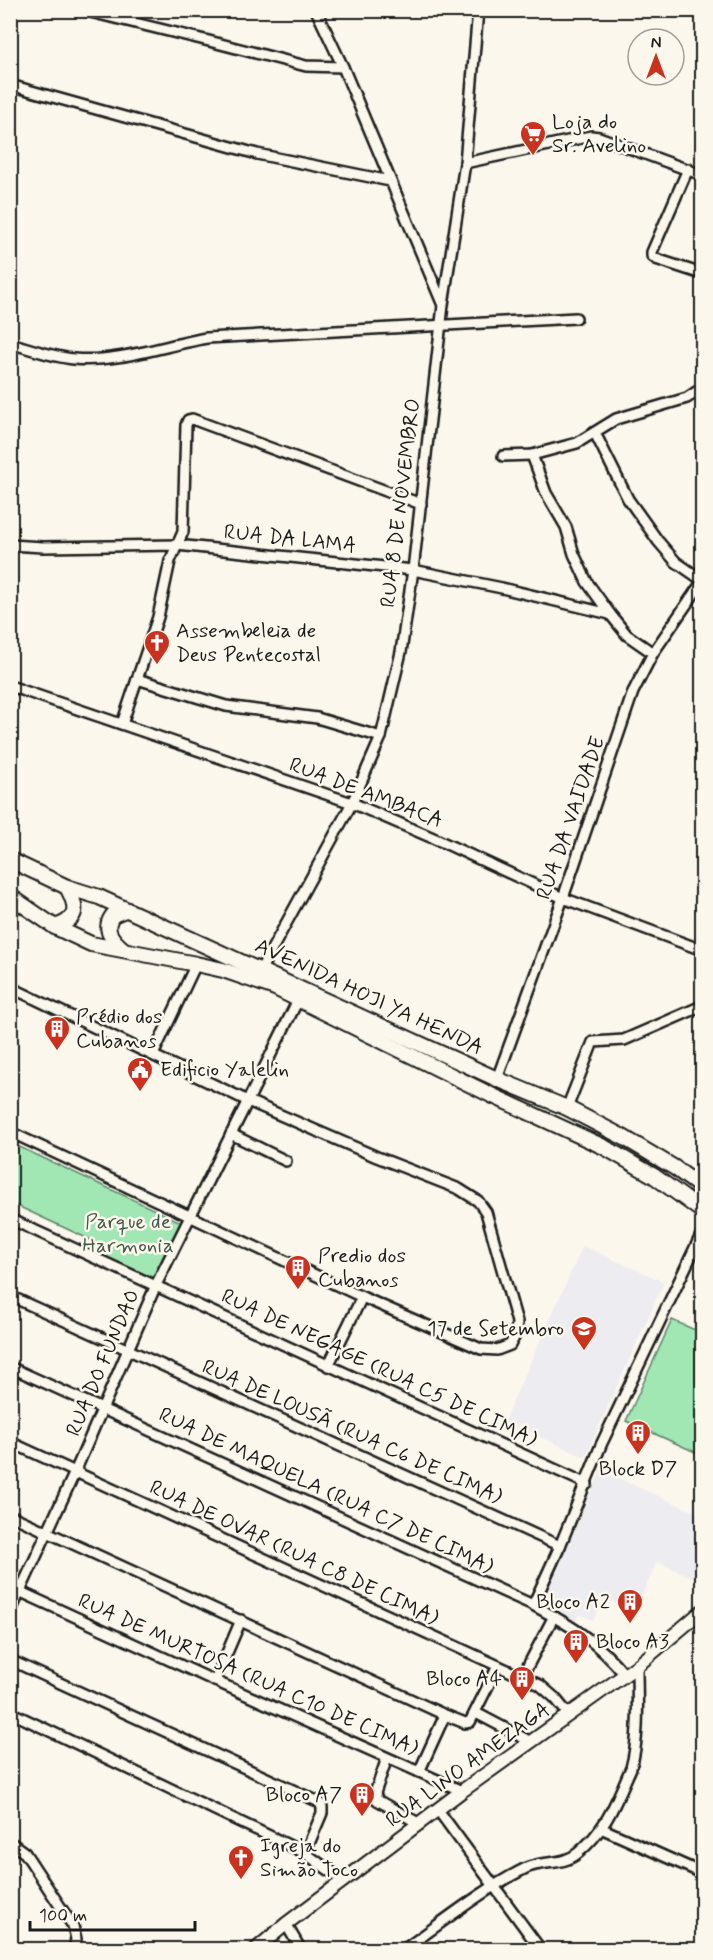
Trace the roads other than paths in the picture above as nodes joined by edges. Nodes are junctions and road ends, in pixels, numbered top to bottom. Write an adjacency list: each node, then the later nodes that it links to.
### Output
1 (82, 10): 4 (street)
2 (316, 10): 4 (street)
3 (478, 10): 6 (street, RUA 8 DE NOVEMBRO)
4 (343, 67): 9 (street)
5 (10, 85): 9 (street)
6 (465, 163): 7 (street); 11 (street, RUA 8 DE NOVEMBRO)
7 (688, 169): 8 (street); 10 (street)
8 (702, 175)
9 (390, 181): 11 (street)
10 (702, 274)
11 (443, 305): 13 (street, RUA 8 DE NOVEMBRO)
12 (576, 318): 13 (street)
13 (440, 326): 14 (street); 19 (street, RUA 8 DE NOVEMBRO)
14 (10, 344)
15 (702, 388): 16 (street)
16 (595, 433): 17 (street); 23 (street)
17 (532, 455): 18 (street); 24 (street)
18 (502, 456)
19 (421, 504): 21 (street); 22 (street, RUA 8 DE NOVEMBRO)
20 (10, 545): 21 (street, RUA DA LAMA)
21 (177, 545): 22 (street, RUA DA LAMA); 26 (street)
22 (413, 570): 24 (street, RUA DA LAMA); 29 (street, RUA 8 DE NOVEMBRO)
23 (702, 581): 25 (street, RUA DA VAIDADE)
24 (610, 614): 25 (street)
25 (653, 653): 34 (street, RUA DA VAIDADE)
26 (136, 680): 28 (street); 29 (street)
27 (10, 686): 28 (street, RUA DE AMBACA)
28 (122, 724): 30 (street, RUA DE AMBACA)
29 (381, 737): 30 (street, RUA 8 DE NOVEMBRO)
30 (352, 803): 34 (street, RUA DE AMBACA); 40 (street, RUA 8 DE NOVEMBRO)
31 (10, 860): 32 (main road, AVENIDA HOJI YA HENDA)
32 (67, 887): 35 (main road, AVENIDA HOJI YA HENDA); 36 (main road)
33 (10, 896): 36 (main road)
34 (563, 898): 37 (street, RUA DE AMBACA); 45 (street, RUA DA VAIDADE)
35 (125, 909): 38 (main road); 40 (main road, AVENIDA HOJI YA HENDA)
36 (54, 927): 38 (main road)
37 (702, 950)
38 (126, 952): 39 (main road)
39 (196, 964): 42 (main road); 44 (street)
40 (260, 971): 45 (main road, AVENIDA HOJI YA HENDA)
41 (10, 987): 44 (street)
42 (298, 1000): 46 (street, RUA DO FUNDAO); 52 (main road)
43 (702, 1006): 47 (street)
44 (153, 1055): 46 (street)
45 (496, 1079): 47 (main road, AVENIDA HOJI YA HENDA)
46 (248, 1101): 49 (street, RUA DO FUNDAO); 58 (street)
47 (567, 1108): 51 (main road, AVENIDA HOJI YA HENDA)
48 (10, 1131): 53 (street)
49 (231, 1134): 50 (street); 53 (street, RUA DO FUNDAO)
50 (286, 1161)
51 (702, 1188)
52 (702, 1211)
53 (190, 1216): 56 (street, RUA DO FUNDAO); 58 (street)
54 (10, 1219): 56 (street, RUA DE NEGAGE (RUA C5 DE CIMA))
55 (702, 1233): 65 (street)
56 (156, 1285): 59 (street, RUA DO FUNDAO); 61 (street, RUA DE NEGAGE (RUA C5 DE CIMA))
57 (10, 1296): 59 (street, RUA DE LOUSÃ (RUA C6 DE CIMA))
58 (362, 1297): 61 (street)
59 (129, 1350): 62 (street, RUA DO FUNDAO); 68 (street, RUA DE LOUSÃ (RUA C6 DE CIMA))
60 (10, 1366): 62 (street, RUA DE MAQUELA (RUA C7 DE CIMA))
61 (328, 1366): 65 (street, RUA DE NEGAGE (RUA C5 DE CIMA))
62 (103, 1409): 64 (street, RUA DO FUNDAO); 71 (street, RUA DE MAQUELA (RUA C7 DE CIMA))
63 (10, 1442): 64 (street, RUA DE OVAR (RUA C8 DE CIMA))
64 (75, 1472): 67 (street, RUA DO FUNDAO); 77 (street, RUA DE OVAR (RUA C8 DE CIMA))
65 (586, 1484): 68 (street)
66 (10, 1515): 67 (street)
67 (48, 1532): 70 (street, RUA DO FUNDAO); 75 (street)
68 (560, 1546): 71 (street)
69 (10, 1587): 70 (street, RUA DE MURTOSA (RUA C10 DE CIMA))
70 (20, 1591): 73 (street, RUA DO FUNDAO); 81 (street, RUA DE MURTOSA (RUA C10 DE CIMA))
71 (533, 1605): 74 (street, RUA DE MAQUELA (RUA C7 DE CIMA))
72 (702, 1611): 78 (street, RUA LINO AMEZAGA)
73 (10, 1613)
74 (554, 1616): 79 (street, RUA DE MAQUELA (RUA C7 DE CIMA)); 80 (street)
75 (241, 1620): 81 (street); 83 (street)
76 (10, 1660): 94 (street)
77 (498, 1666): 80 (street, RUA DE OVAR (RUA C8 DE CIMA)); 85 (street)
78 (637, 1666): 79 (street, RUA LINO AMEZAGA); 92 (street)
79 (625, 1675): 84 (street, RUA LINO AMEZAGA)
80 (522, 1677): 84 (street, RUA DE OVAR (RUA C8 DE CIMA))
81 (215, 1681): 87 (street, RUA DE MURTOSA (RUA C10 DE CIMA))
82 (10, 1712): 94 (street)
83 (445, 1715): 85 (street); 88 (street)
84 (568, 1715): 86 (street, RUA LINO AMEZAGA)
85 (473, 1718): 86 (street)
86 (531, 1742): 89 (street, RUA LINO AMEZAGA)
87 (387, 1758): 88 (street, RUA DE MURTOSA (RUA C10 DE CIMA)); 91 (street)
88 (419, 1772): 89 (street, RUA DE MURTOSA (RUA C10 DE CIMA))
89 (462, 1791): 90 (street, RUA LINO AMEZAGA)
90 (438, 1810): 91 (street, RUA LINO AMEZAGA); 97 (street)
91 (420, 1824): 96 (street, RUA LINO AMEZAGA)
92 (603, 1829): 95 (street); 97 (street)
93 (10, 1842): 99 (street)
94 (305, 1853): 96 (street)
95 (702, 1873)
96 (344, 1881): 98 (street, RUA LINO AMEZAGA)
97 (494, 1886): 102 (street); 103 (street)
98 (286, 1924): 100 (street, RUA LINO AMEZAGA); 101 (street)
99 (74, 1950)
100 (255, 1950)
101 (301, 1950)
102 (403, 1950)
103 (541, 1950)

